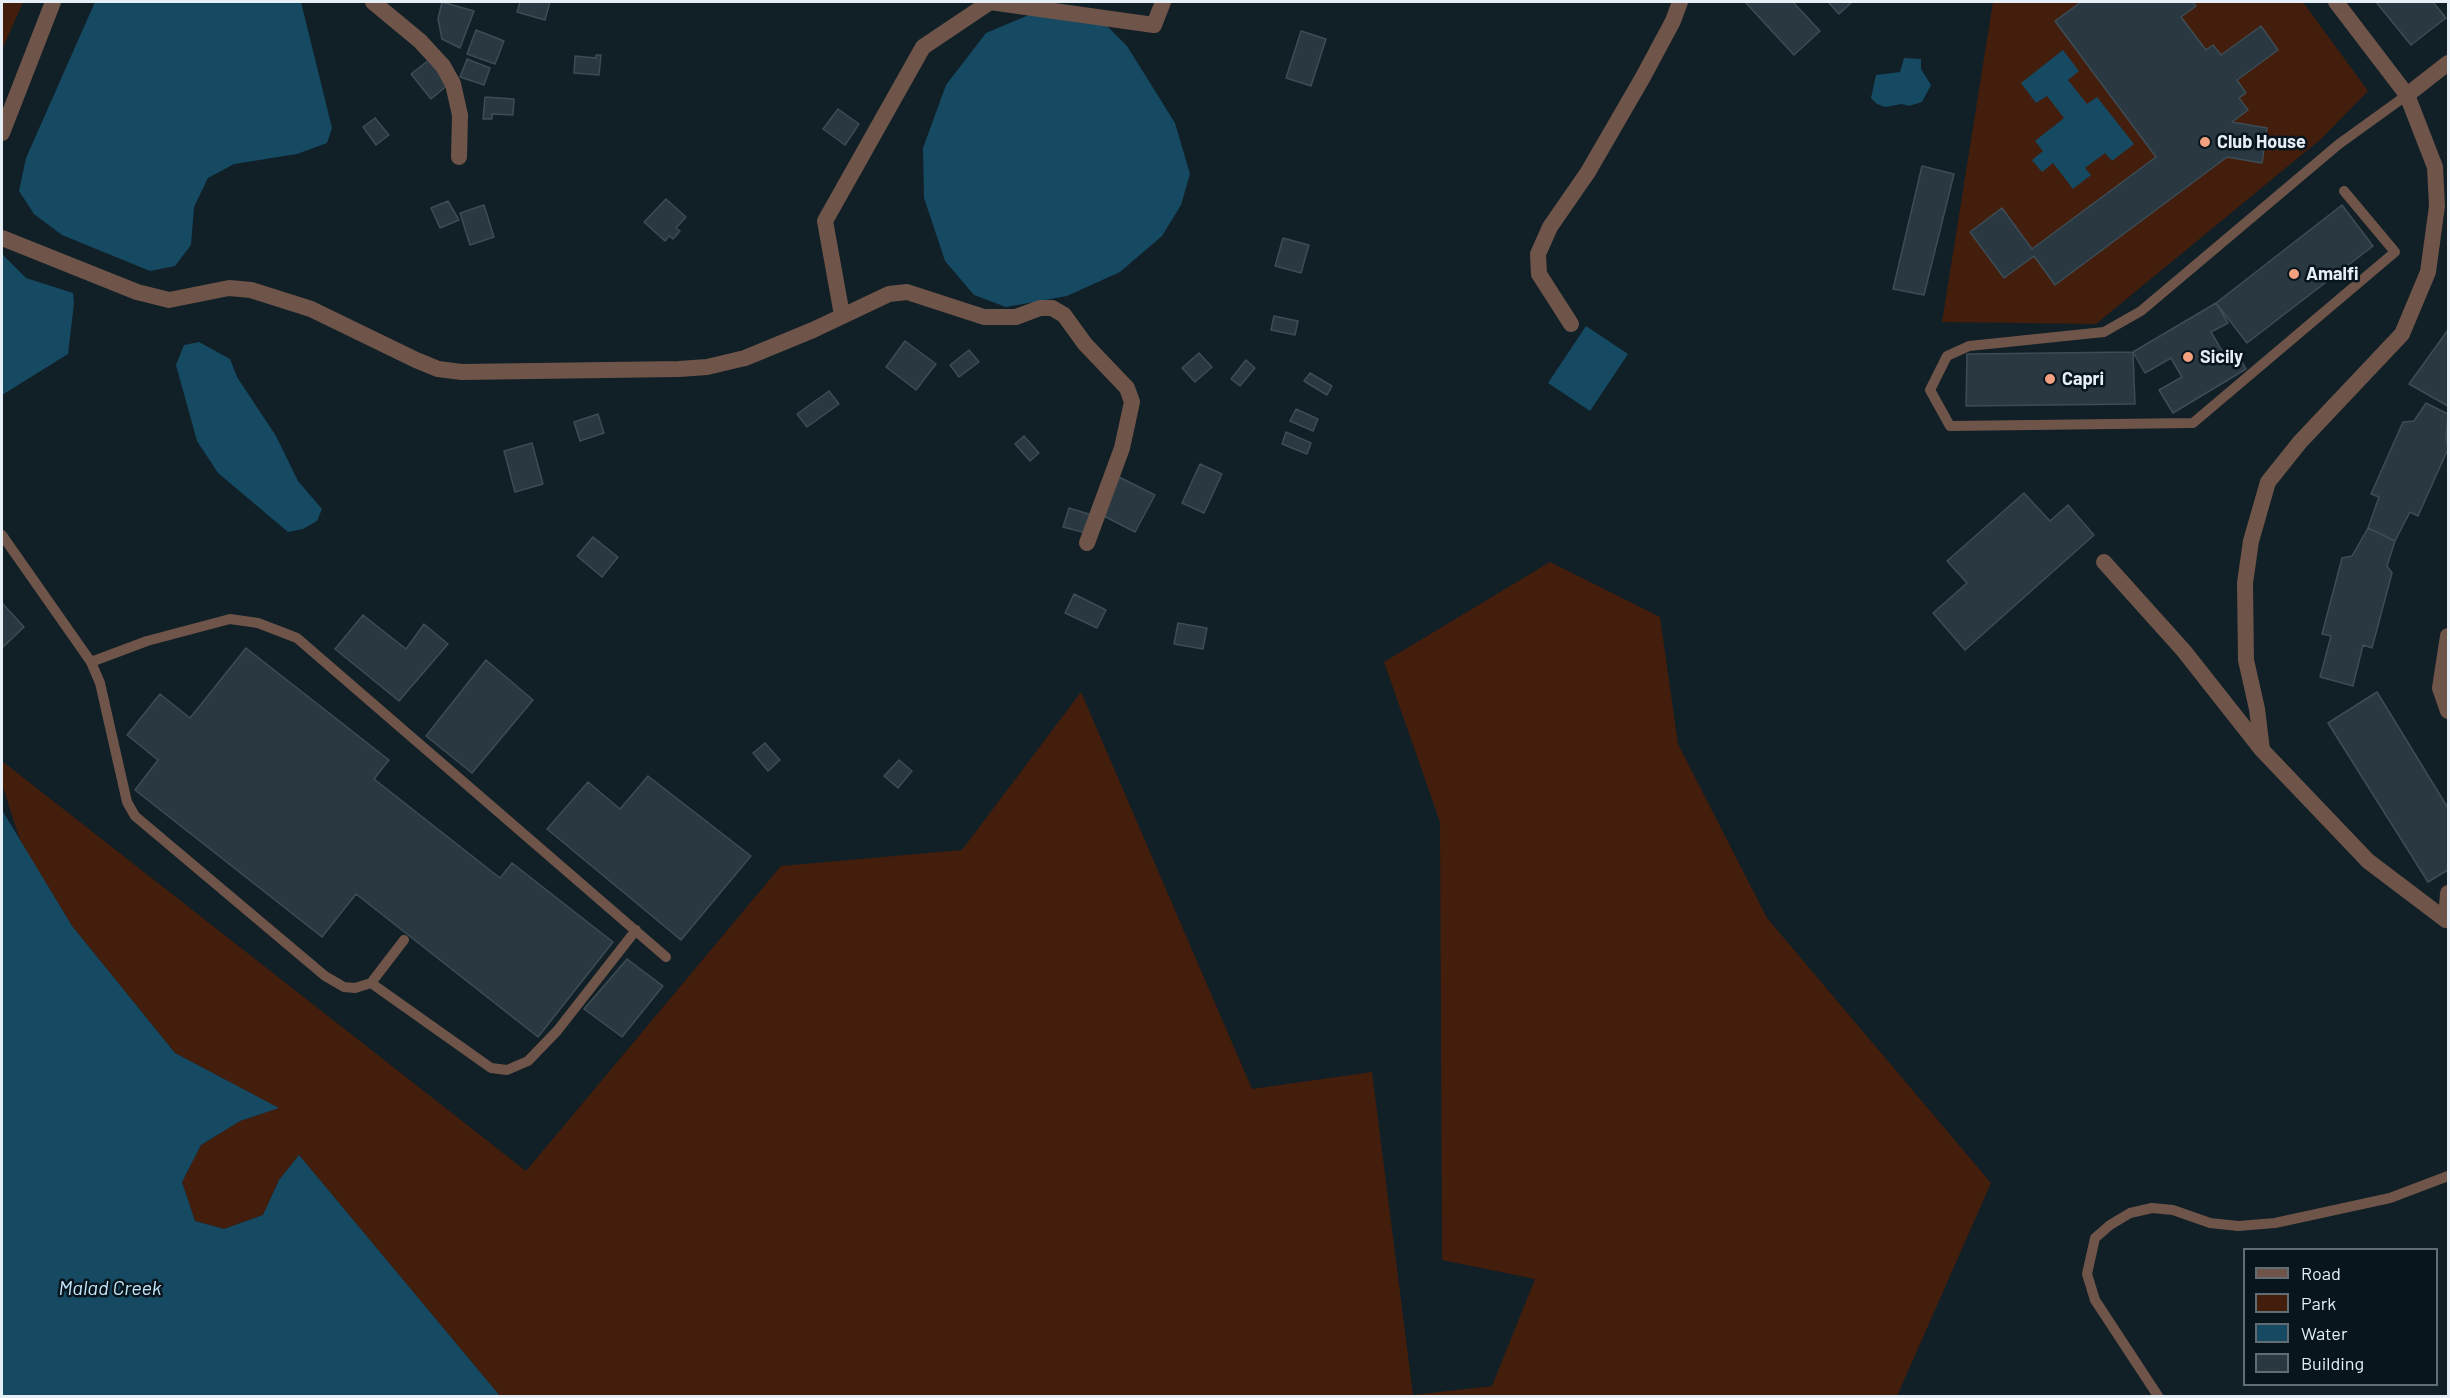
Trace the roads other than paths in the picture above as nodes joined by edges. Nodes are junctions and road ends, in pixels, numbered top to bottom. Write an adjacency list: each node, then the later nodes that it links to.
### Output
1 (52, 2): 8 (street)
2 (373, 2): 9 (street)
3 (1163, 2): 12 (street)
4 (1680, 2): 13 (street)
5 (2336, 2): 7 (street)
6 (2448, 63): 7 (street)
7 (2407, 95): 10 (lane); 20 (street)
8 (2, 133)
9 (459, 157)
10 (2344, 190)
11 (2, 238): 12 (street)
12 (842, 315): 15 (street)
13 (1571, 324)
14 (2, 535): 18 (lane)
15 (1087, 543)
16 (2104, 562): 20 (street)
17 (2448, 636): 19 (street)
18 (91, 662): 23 (lane); 26 (lane)
19 (2448, 711)
20 (2262, 750): 22 (street)
21 (2448, 893): 22 (street)
22 (2447, 922)
23 (636, 930): 25 (lane); 26 (lane)
24 (404, 940): 26 (lane)
25 (666, 957)
26 (371, 984)
27 (2448, 1176): 28 (lane)
28 (2158, 1396)

